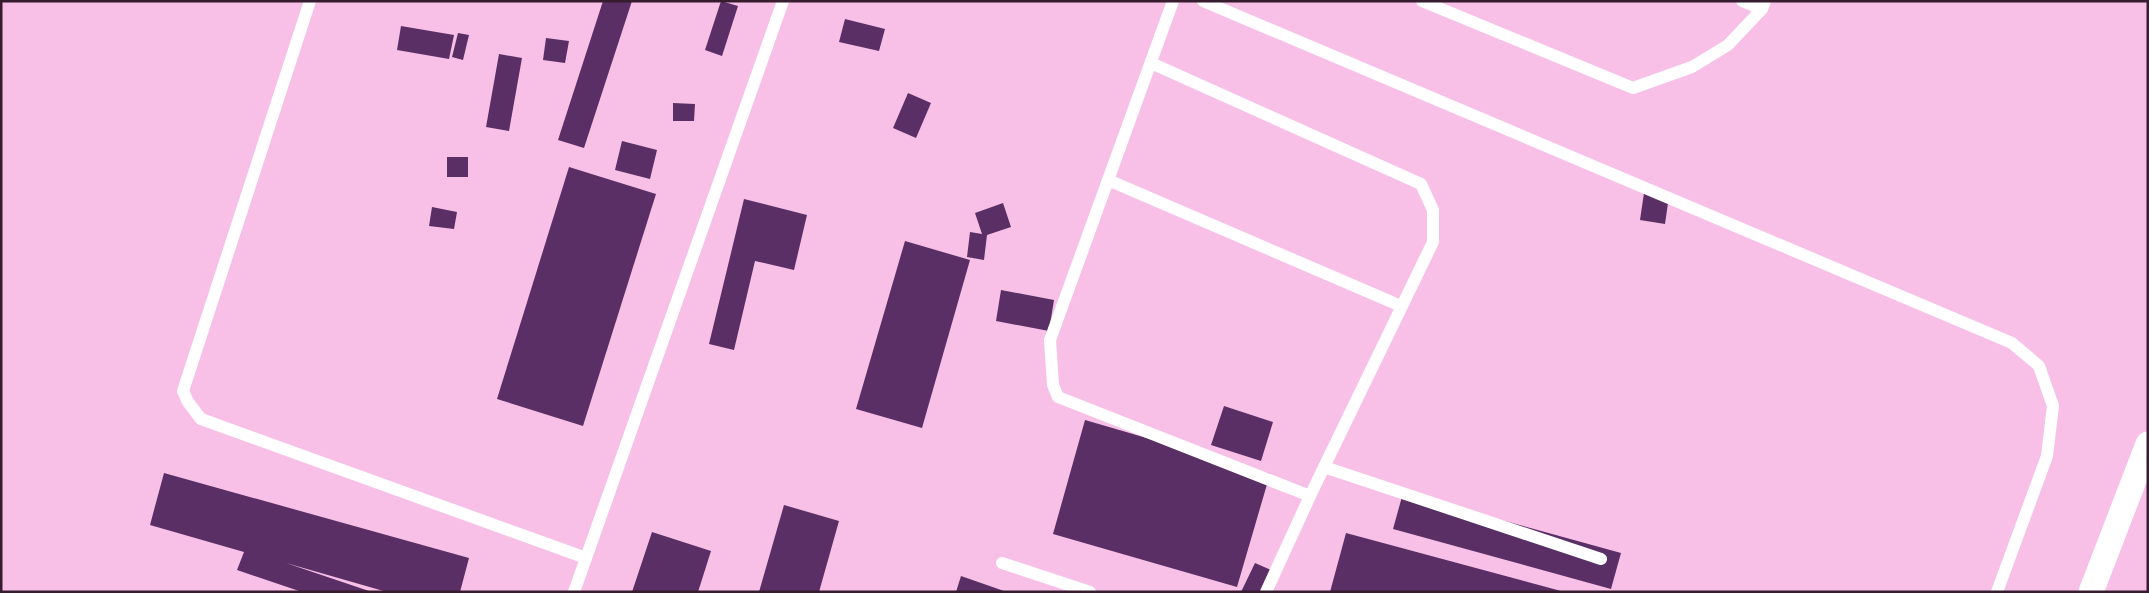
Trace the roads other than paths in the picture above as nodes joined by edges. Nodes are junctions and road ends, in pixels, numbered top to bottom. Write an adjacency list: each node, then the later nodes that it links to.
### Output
1 (310, 1): 14 (lane)
2 (783, 1): 14 (lane)
3 (1173, 1): 8 (lane)
4 (1202, 1): 20 (lane)
5 (1422, 1): 7 (lane)
6 (1742, 1): 7 (lane)
7 (1763, 5)
8 (1151, 63): 9 (lane); 10 (lane)
9 (1108, 180): 10 (lane); 13 (lane)
10 (1401, 306): 12 (lane)
11 (2148, 444): 21 (street)
12 (1324, 467): 13 (lane); 15 (lane)
13 (1310, 496): 19 (lane)
14 (586, 558): 17 (lane)
15 (1601, 559)
16 (1002, 562): 18 (lane)
17 (574, 592)
18 (1090, 592)
19 (1266, 592)
20 (1997, 592)
21 (2091, 592)

